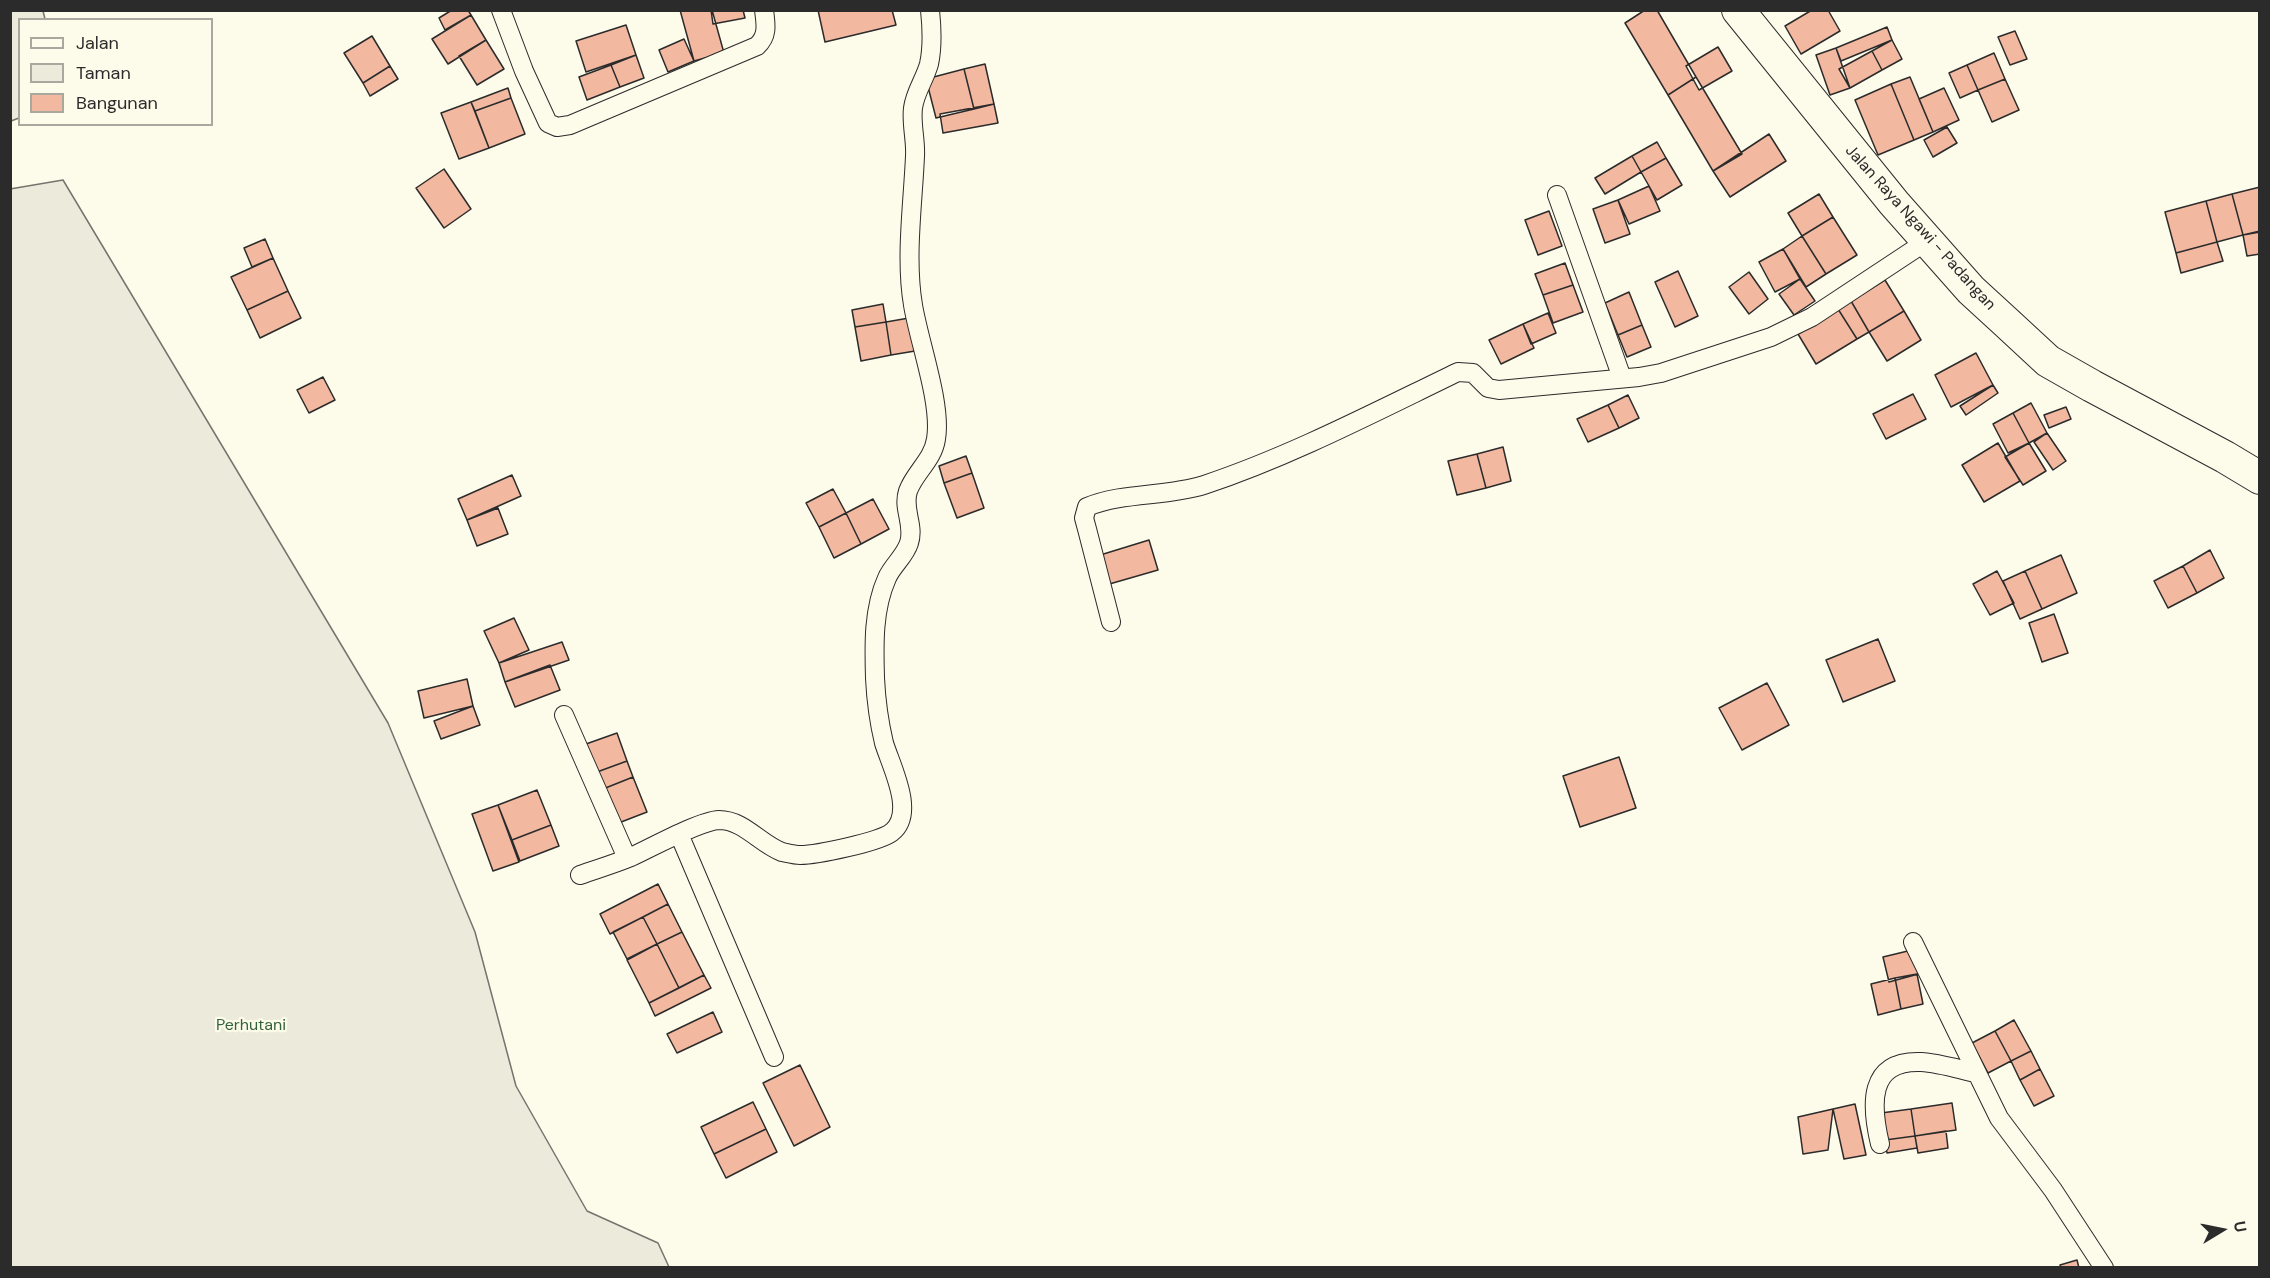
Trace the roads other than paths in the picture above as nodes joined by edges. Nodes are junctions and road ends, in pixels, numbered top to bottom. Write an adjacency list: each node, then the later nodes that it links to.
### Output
1 (501, 10): 2 (street)
2 (764, 10)
3 (930, 10): 11 (street)
4 (1738, 10): 6 (highway, Jalan Raya Ngawi - Padangan)
5 (1557, 195): 7 (street)
6 (1927, 241): 7 (street); 8 (highway, Jalan Raya Ngawi - Padangan)
7 (1622, 378): 9 (street)
8 (2259, 478)
9 (1111, 622)
10 (564, 715): 12 (street)
11 (679, 834): 12 (street); 15 (street)
12 (627, 858): 13 (street)
13 (580, 875)
14 (1912, 942): 16 (street)
15 (774, 1057)
16 (1976, 1073): 17 (street); 18 (street)
17 (1880, 1144)
18 (2104, 1268)

